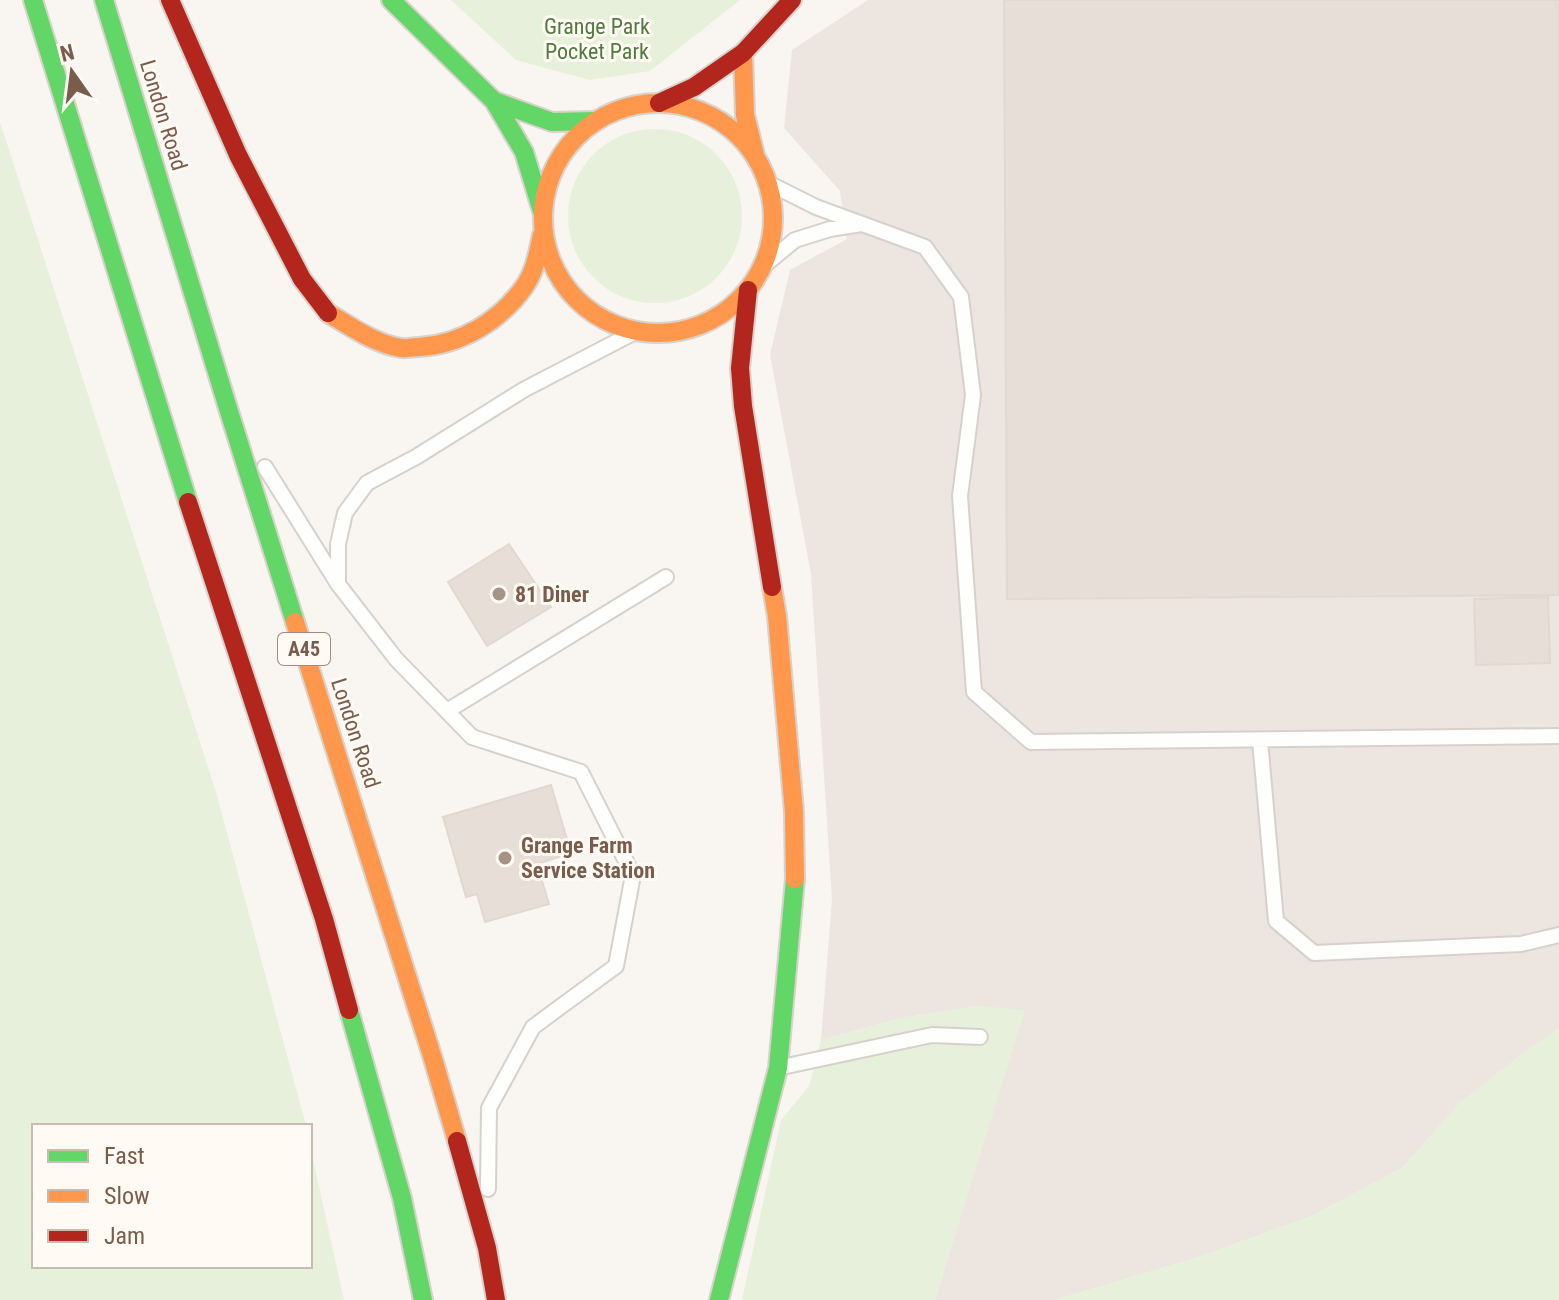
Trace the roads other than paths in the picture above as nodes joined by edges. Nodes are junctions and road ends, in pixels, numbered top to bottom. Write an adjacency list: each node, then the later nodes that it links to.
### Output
1 (33, 0): 28 (main road)
2 (104, 0): 18 (main road, London Road / A45)
3 (170, 0): 14 (main road)
4 (391, 0): 7 (main road)
5 (792, 0): 6 (main road)
6 (743, 53): 8 (main road); 10 (main road)
7 (494, 101): 9 (main road); 12 (main road)
8 (659, 103): 9 (main road); 10 (main road)
9 (595, 121): 12 (main road)
10 (755, 155): 11 (main road)
11 (768, 183): 13 (lane); 15 (main road)
12 (542, 211): 14 (main road)
13 (862, 223): 15 (lane); 23 (lane)
14 (542, 235): 17 (main road)
15 (761, 268): 16 (main road)
16 (748, 290): 17 (main road); 26 (main road)
17 (637, 331): 20 (lane)
18 (227, 405): 20 (lane); 27 (main road, London Road / A45)
19 (666, 577): 21 (lane)
20 (338, 584): 21 (lane)
21 (447, 711): 27 (lane)
22 (1559, 736): 23 (lane)
23 (1260, 740): 24 (lane)
24 (1559, 935)
25 (980, 1037): 26 (lane)
26 (778, 1068): 30 (main road)
27 (487, 1248): 29 (main road, London Road / A45)
28 (423, 1300)
29 (496, 1300)
30 (719, 1300)

